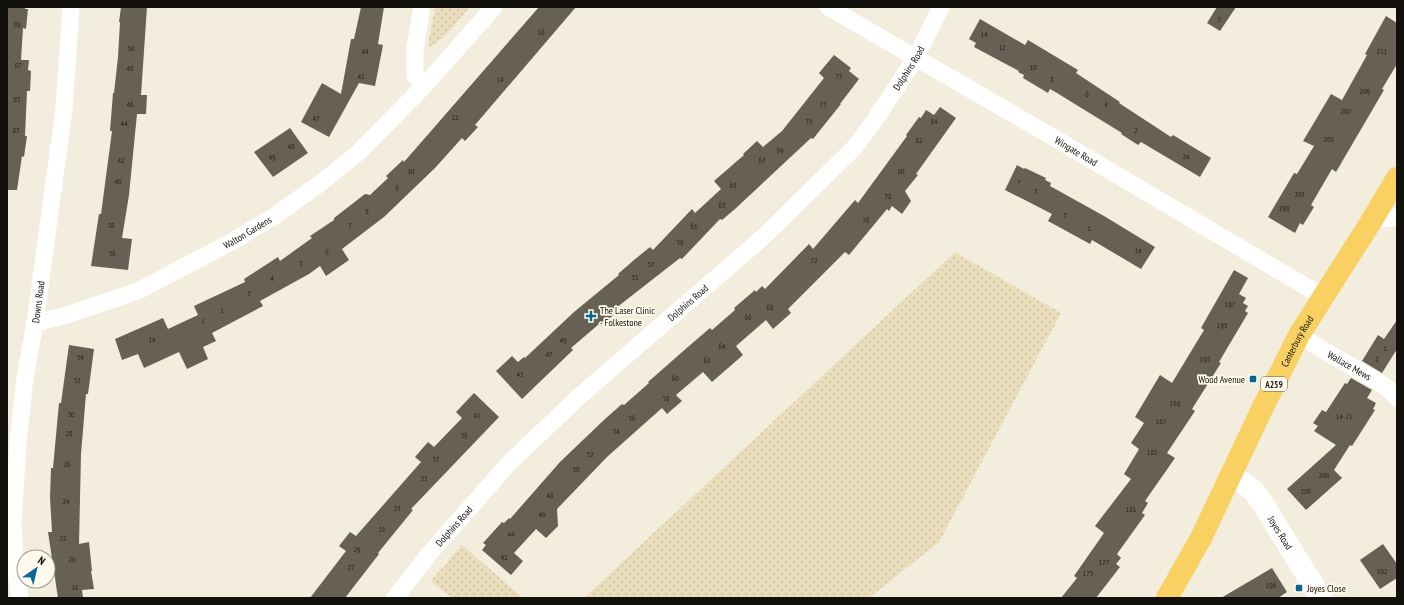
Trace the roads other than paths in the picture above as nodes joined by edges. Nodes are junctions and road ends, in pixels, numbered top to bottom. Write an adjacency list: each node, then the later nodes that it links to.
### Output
1 (71, 7): 12 (street, Downs Road)
2 (422, 7): 7 (street)
3 (494, 7): 7 (street, Walton Gardens)
4 (828, 7): 6 (street, Wingate Road)
5 (941, 7): 6 (street, Dolphins Road)
6 (916, 57): 11 (street, Wingate Road); 17 (street, Dolphins Road)
7 (425, 85): 12 (street, Walton Gardens)
8 (1397, 178): 10 (highway, Canterbury Road / A259)
9 (1397, 216): 10 (street)
10 (1372, 220): 11 (highway, Canterbury Road / A259)
11 (1324, 296): 13 (highway, Canterbury Road / A259)
12 (35, 323): 16 (street, Downs Road)
13 (1299, 335): 14 (street, Wallace Mews); 15 (highway, Canterbury Road / A259)
14 (1397, 398)
15 (1231, 474): 18 (highway, Canterbury Road / A259); 19 (street, Joyes Road)
16 (20, 598)
17 (395, 598)
18 (1168, 598)
19 (1321, 598)

